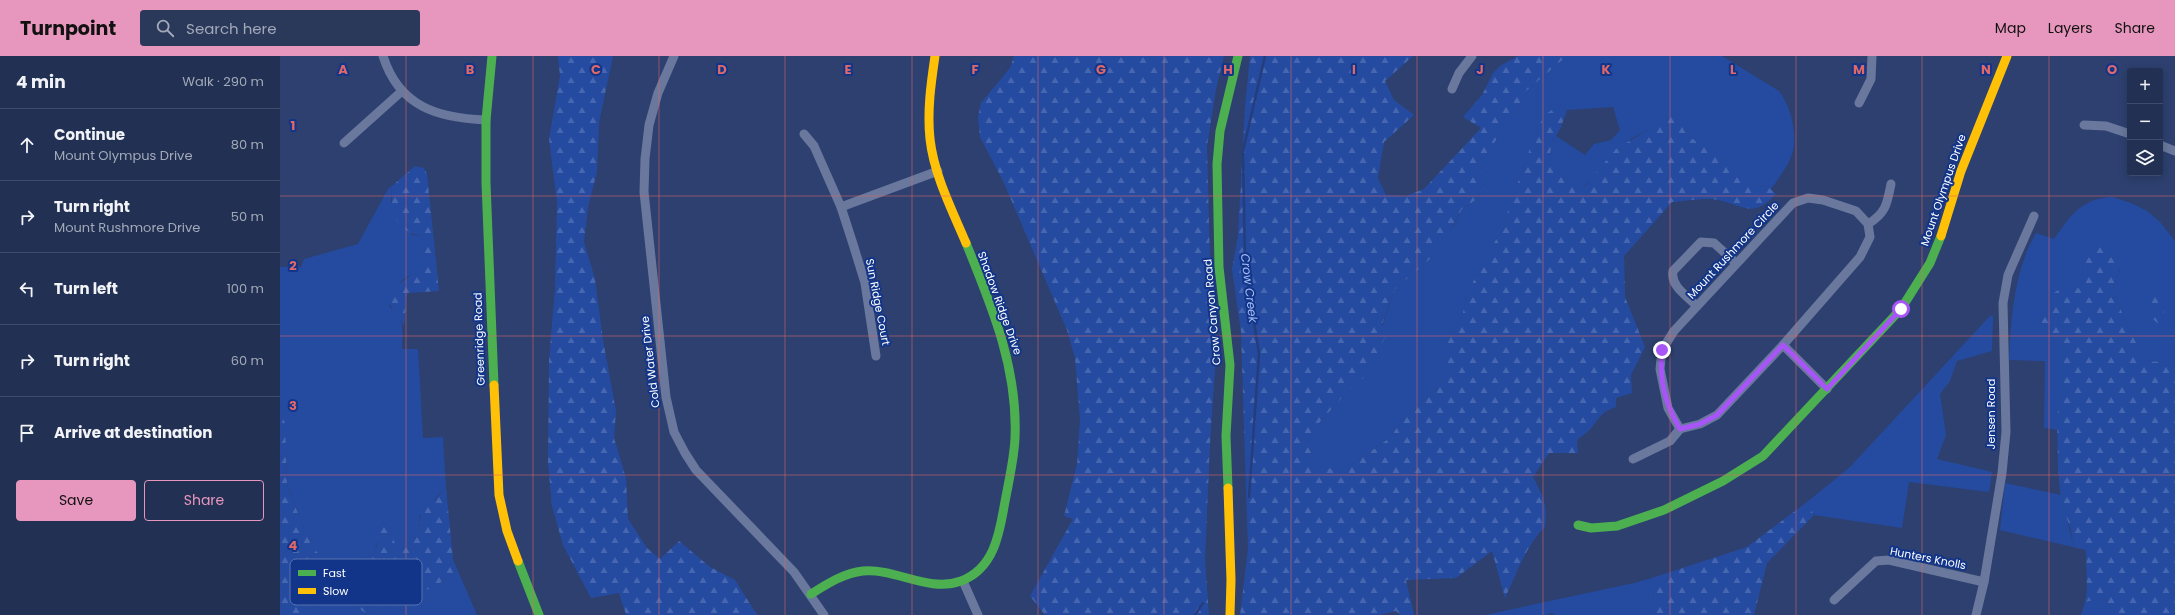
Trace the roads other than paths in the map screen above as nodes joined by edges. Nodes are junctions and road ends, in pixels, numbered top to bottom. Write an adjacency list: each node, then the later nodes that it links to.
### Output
1 (383, 56): 10 (street)
2 (492, 56): 12 (street, Greenridge Road)
3 (674, 56): 34 (street, Cold Water Drive)
4 (935, 56): 19 (street, Shadow Ridge Drive)
5 (1238, 56): 39 (street, Crow Canyon Road)
6 (1472, 56): 9 (street)
7 (1872, 56): 11 (street)
8 (2007, 56): 28 (street, Mount Olympus Drive)
9 (1452, 89)
10 (402, 91): 12 (street); 16 (street)
11 (1860, 102)
12 (486, 120): 36 (street, Greenridge Road)
13 (2084, 125): 14 (street)
14 (2127, 133)
15 (804, 134): 21 (street, Sun Ridge Court)
16 (344, 143)
17 (2163, 146): 18 (street)
18 (2175, 151)
19 (938, 171): 21 (street); 32 (street, Shadow Ridge Drive)
20 (1891, 184): 23 (street)
21 (841, 207): 27 (street, Sun Ridge Court)
22 (2034, 216): 33 (street, Jensen Road)
23 (1868, 224): 24 (street, Mount Rushmore Circle); 26 (street)
24 (1736, 263): 25 (street, Mount Rushmore Circle); 25 (street)
25 (1697, 306): 29 (street, Mount Rushmore Circle)
26 (1783, 345): 28 (street); 29 (street)
27 (876, 356)
28 (1827, 389): 31 (street, Mount Olympus Drive)
29 (1680, 429): 30 (street)
30 (1633, 460)
31 (1578, 525)
32 (963, 581): 34 (street, Shadow Ridge Drive); 38 (street)
33 (1984, 582): 35 (street, Hunters Knolls); 40 (street, Jensen Road)
34 (811, 594): 37 (street, Cold Water Drive)
35 (1834, 600)
36 (539, 615)
37 (824, 615)
38 (978, 615)
39 (1230, 615)
40 (1976, 615)

